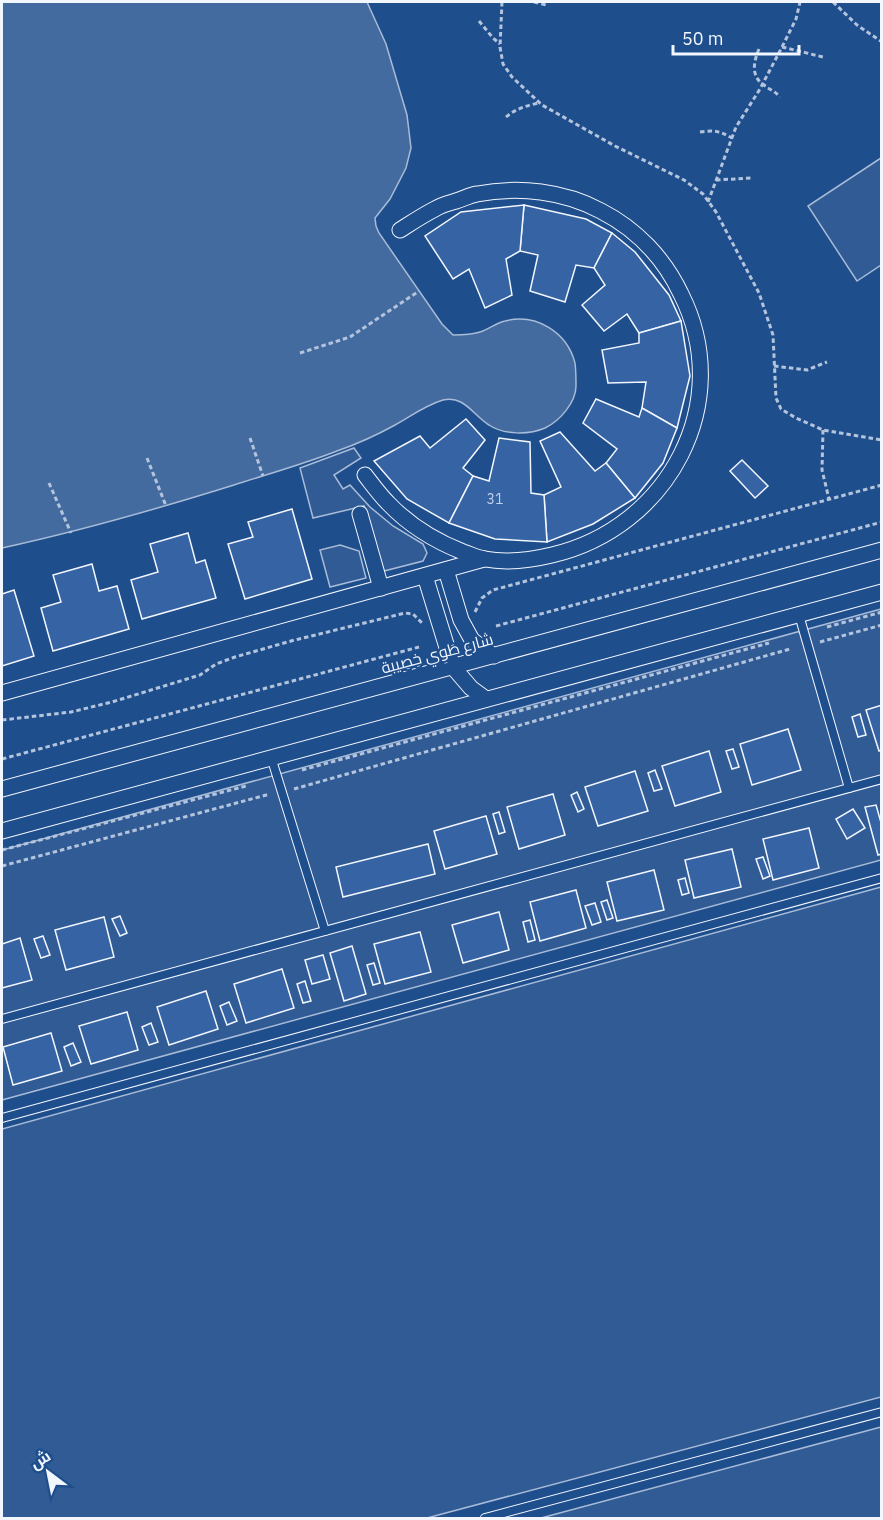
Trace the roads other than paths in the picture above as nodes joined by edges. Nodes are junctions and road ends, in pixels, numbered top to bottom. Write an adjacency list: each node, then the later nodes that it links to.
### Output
1 (400, 230): 5 (street)
2 (364, 475): 5 (street)
3 (360, 514): 8 (street)
4 (882, 550): 11 (street, شارع طَوِي خِصِيبة)
5 (484, 559): 6 (street)
6 (446, 570): 7 (street); 11 (street)
7 (425, 576): 8 (street); 12 (street)
8 (381, 588): 13 (street)
9 (882, 592): 10 (street)
10 (799, 615): 14 (street); 17 (lane)
11 (494, 656): 12 (street, شارع طَوِي خِصِيبة)
12 (453, 667): 14 (street); 18 (street, شارع طَوِي خِصِيبة)
13 (2, 693)
14 (486, 699): 15 (street)
15 (271, 757): 19 (street); 21 (lane)
16 (882, 779): 17 (lane)
17 (849, 788): 21 (lane)
18 (2, 789)
19 (2, 831)
20 (882, 878): 23 (lane)
21 (324, 931): 22 (lane)
22 (2, 1019)
23 (2, 1118)
24 (882, 1412): 25 (lane)
25 (485, 1518)

